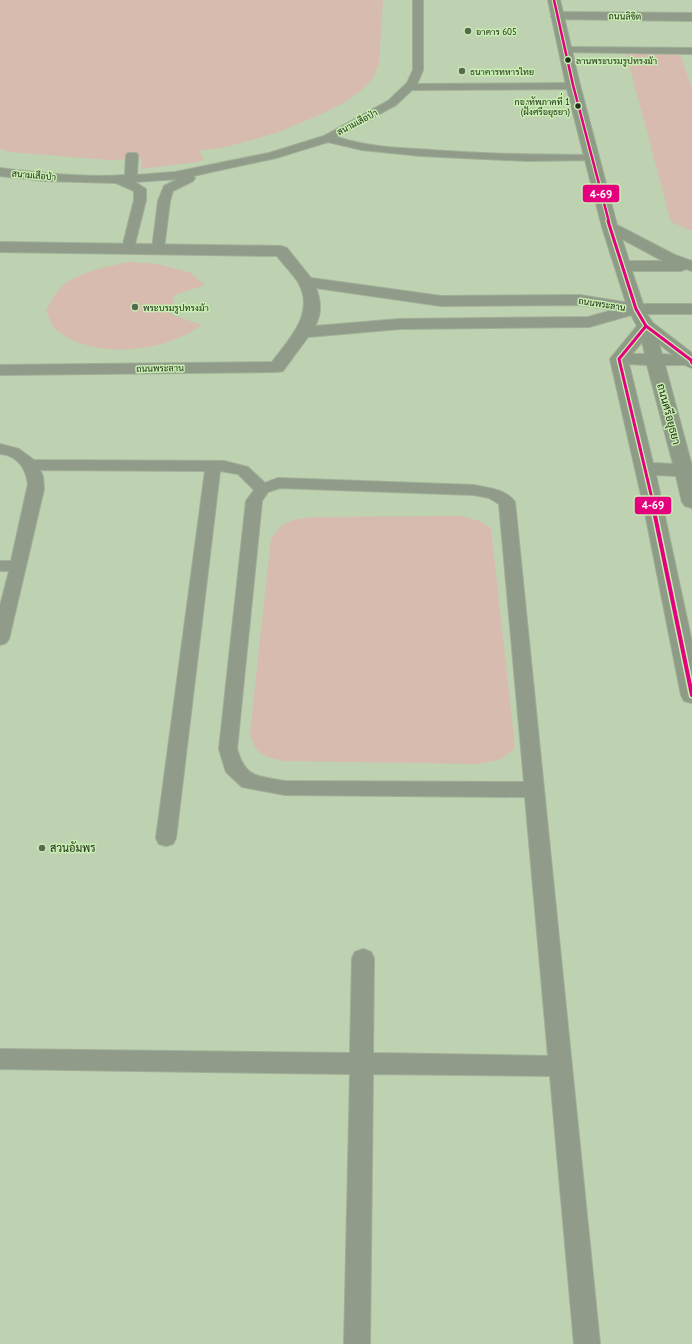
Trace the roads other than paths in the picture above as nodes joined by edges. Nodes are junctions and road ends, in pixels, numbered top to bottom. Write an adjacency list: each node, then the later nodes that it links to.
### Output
1 (418, 0): 8 (lane, สนามเสือป่า)
2 (554, 0): 3 (main road, ถนนศรีอยุธยา)
3 (557, 16): 4 (street, ถนนลิขิต); 5 (main road, ถนนศรีอยุธยา)
4 (692, 17)
5 (565, 50): 6 (lane); 7 (main road, ถนนศรีอยุธยา)
6 (691, 54)
7 (573, 86): 8 (lane); 11 (main road, ถนนศรีอยุธยา)
8 (410, 87): 9 (lane, สนามเสือป่า)
9 (328, 138): 11 (lane); 12 (lane, สนามเสือป่า)
10 (132, 155): 15 (lane)
11 (592, 158): 16 (main road, ถนนศรีอยุธยา)
12 (212, 169): 15 (lane, สนามเสือป่า); 19 (lane, สนามเสือป่า)
13 (0, 172): 14 (lane, สนามเสือป่า)
14 (116, 179): 15 (lane, สนามเสือป่า); 18 (lane, สนามเสือป่า)
15 (131, 179)
16 (610, 227): 20 (main road); 21 (main road, ถนนศรีอยุธยา); 22 (main road)
17 (0, 247): 18 (street, ถนนพระลาน)
18 (128, 248): 19 (street, ถนนพระลาน)
19 (158, 249): 23 (street, ถนนพระลาน)
20 (692, 256)
21 (622, 266): 22 (main road); 24 (main road, ถนนศรีอยุธยา)
22 (692, 266)
23 (306, 282): 24 (street, ถนนพระลาน); 27 (street, ถนนพระลาน)
24 (636, 309): 25 (main road); 26 (main road, ถนนศรีอยุธยา); 27 (street, ถนนพระลาน)
25 (692, 309)
26 (646, 326): 28 (main road); 29 (main road, ถนนศรีอยุธยา); 30 (main road, ถนนศรีอยุธยา)
27 (303, 332): 31 (street, ถนนพระลาน)
28 (619, 359): 29 (main road); 35 (main road)
29 (655, 359): 30 (main road); 36 (main road, ถนนศรีอยุธยา)
30 (692, 361)
31 (0, 370)
32 (0, 449): 33 (lane)
33 (30, 465): 34 (lane); 40 (lane)
34 (213, 466): 37 (lane); 44 (lane)
35 (644, 469): 36 (main road); 42 (main road)
36 (684, 470): 38 (main road, ถนนศรีอยุธยา)
37 (262, 489): 43 (lane); 43 (lane)
38 (692, 502)
39 (0, 566): 40 (lane)
40 (18, 566): 41 (lane)
41 (0, 639)
42 (692, 695)
43 (534, 790): 48 (lane)
44 (166, 838)
45 (363, 958): 47 (lane)
46 (0, 1059): 47 (lane)
47 (361, 1064): 48 (lane); 49 (lane)
48 (561, 1066): 50 (lane)
49 (357, 1344)
50 (587, 1344)

